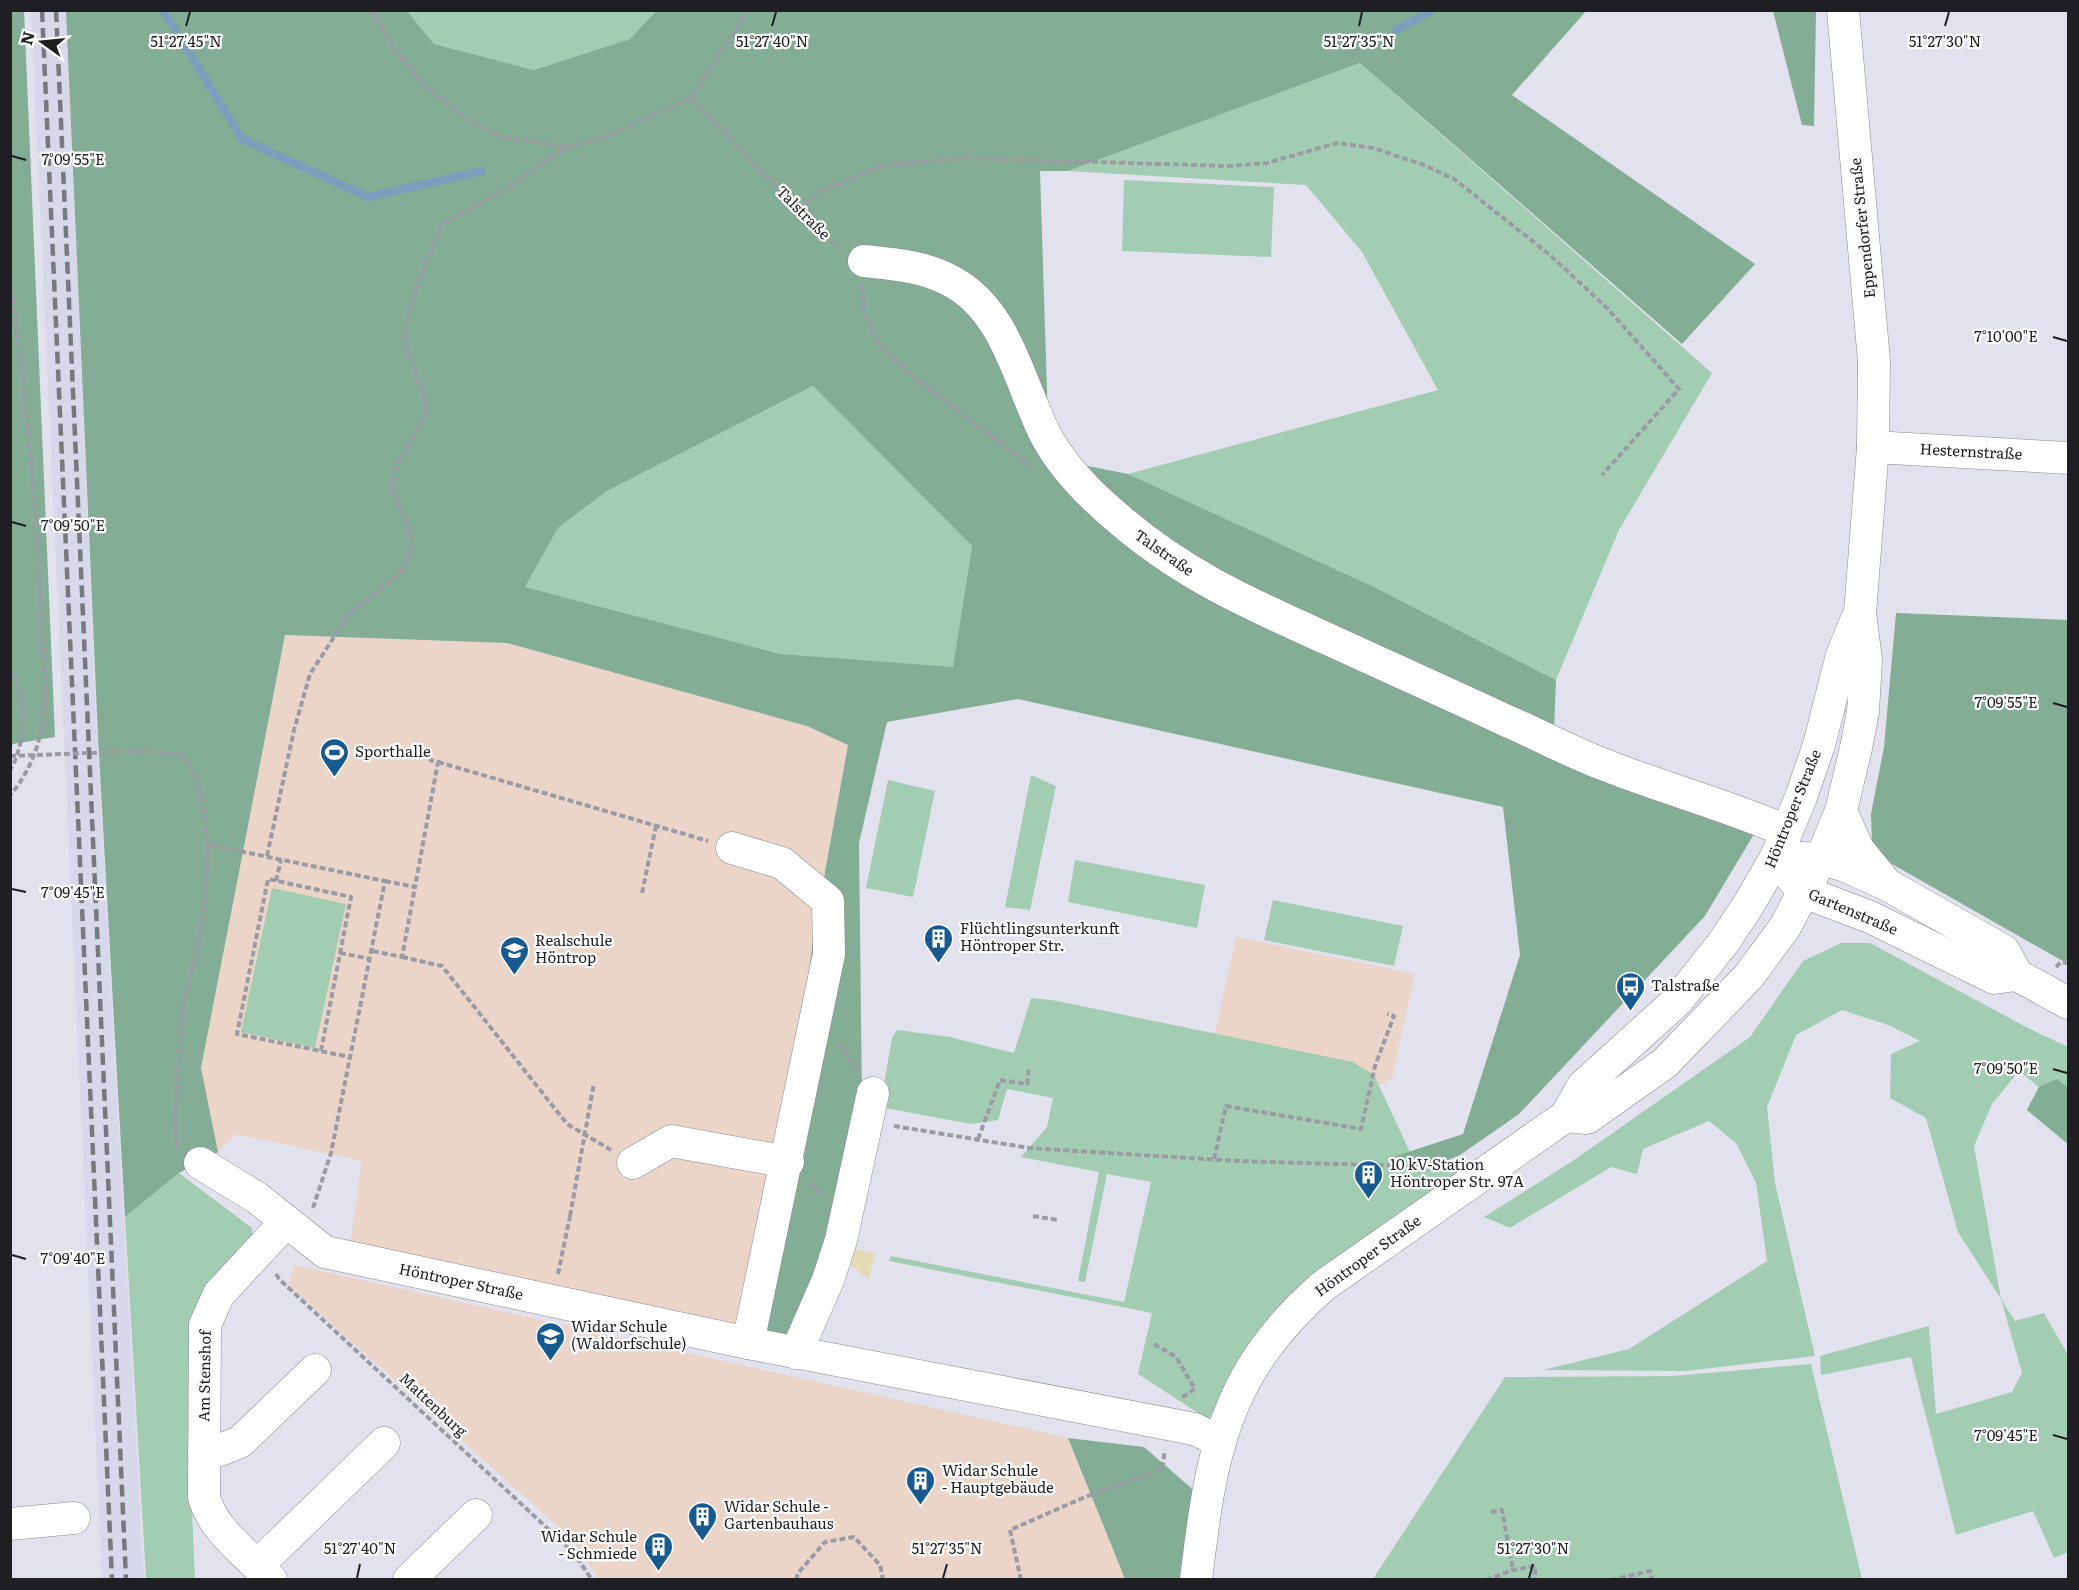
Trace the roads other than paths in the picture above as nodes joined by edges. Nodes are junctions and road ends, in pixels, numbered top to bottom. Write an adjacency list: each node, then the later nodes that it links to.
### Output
1 (1843, 10): 3 (street, Eppendorfer Straße)
2 (864, 261): 7 (street, Talstraße)
3 (1873, 447): 4 (street, Hesternstraße); 5 (street, Höntroper Straße)
4 (2068, 458)
5 (1860, 614): 6 (street, Höntroper Straße); 7 (street, Höntroper Straße)
6 (1841, 811): 9 (street, Höntroper Straße); 10 (street)
7 (1781, 844): 9 (street); 11 (street, Gartenstraße); 15 (street, Höntroper Straße)
8 (732, 848): 18 (street)
9 (1821, 859): 10 (street); 11 (street, Höntroper Straße)
10 (1886, 884): 12 (street)
11 (1804, 892): 12 (street, Gartenstraße); 15 (street, Höntroper Straße)
12 (2017, 975): 13 (street, Gartenstraße)
13 (2068, 1003)
14 (866, 1096): 21 (street)
15 (1566, 1116): 23 (street, Höntroper Straße)
16 (200, 1163): 19 (street, Höntroper Straße)
17 (633, 1163): 18 (street)
18 (797, 1170): 20 (street)
19 (295, 1229): 20 (street, Höntroper Straße); 25 (street, Am Stenshof)
20 (748, 1343): 21 (street, Höntroper Straße)
21 (796, 1353): 23 (street, Höntroper Straße)
22 (315, 1370): 25 (street)
23 (1218, 1440): 31 (street, Höntroper Straße)
24 (384, 1443): 29 (street, Am Stenshof)
25 (204, 1451): 29 (street, Am Stenshof)
26 (476, 1515): 30 (street)
27 (74, 1518): 28 (street)
28 (10, 1524)
29 (265, 1572)
30 (409, 1580)
31 (1196, 1580)

